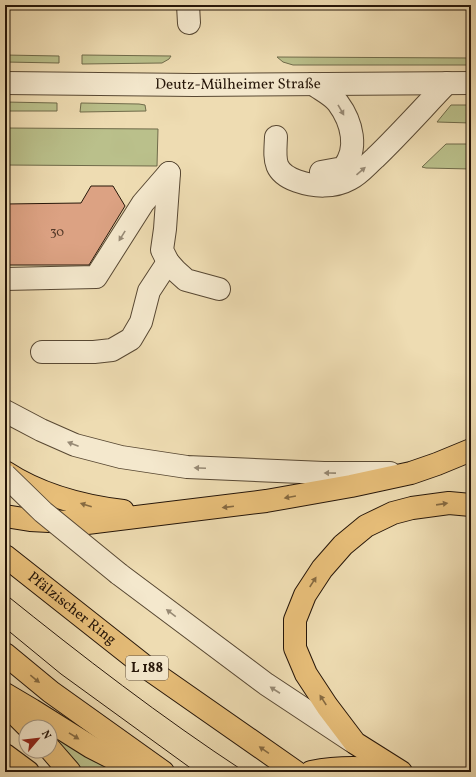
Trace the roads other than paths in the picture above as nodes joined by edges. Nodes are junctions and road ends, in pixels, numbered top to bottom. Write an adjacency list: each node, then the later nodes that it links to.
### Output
1 (5, 83): 4 (street, Deutz-Mülheimer Straße)
2 (447, 83): 3 (street, Deutz-Mülheimer Straße); 4 (street, Deutz-Mülheimer Straße); 4 (street, one-way to 2)
3 (471, 83)
4 (313, 84)
5 (168, 262): 6 (street, one-way to 6); 7 (street); 8 (street)
6 (5, 279)
7 (219, 289)
8 (42, 352)
9 (5, 411): 12 (street, one-way to 9)
10 (471, 450): 12 (main road)
11 (5, 472): 15 (main road, one-way to 11)
12 (411, 474): 15 (main road, one-way to 15)
13 (5, 476): 22 (street, one-way to 13, bridge)
14 (471, 506): 22 (main road, one-way to 14)
15 (152, 515): 16 (main road)
16 (5, 516)
17 (5, 556): 29 (main road, Pfälzischer Ring / L 188, one-way to 17)
18 (5, 654): 28 (main road, one-way to 28)
19 (5, 694): 27 (main road, one-way to 27)
20 (5, 704): 21 (main road)
21 (20, 719)
22 (355, 743): 31 (main road)
23 (5, 755): 25 (main road)
24 (58, 758): 26 (main road)
25 (28, 772)
26 (70, 772)
27 (140, 772)
28 (163, 772)
29 (296, 772)
30 (311, 772): 31 (main road)
31 (399, 772)

